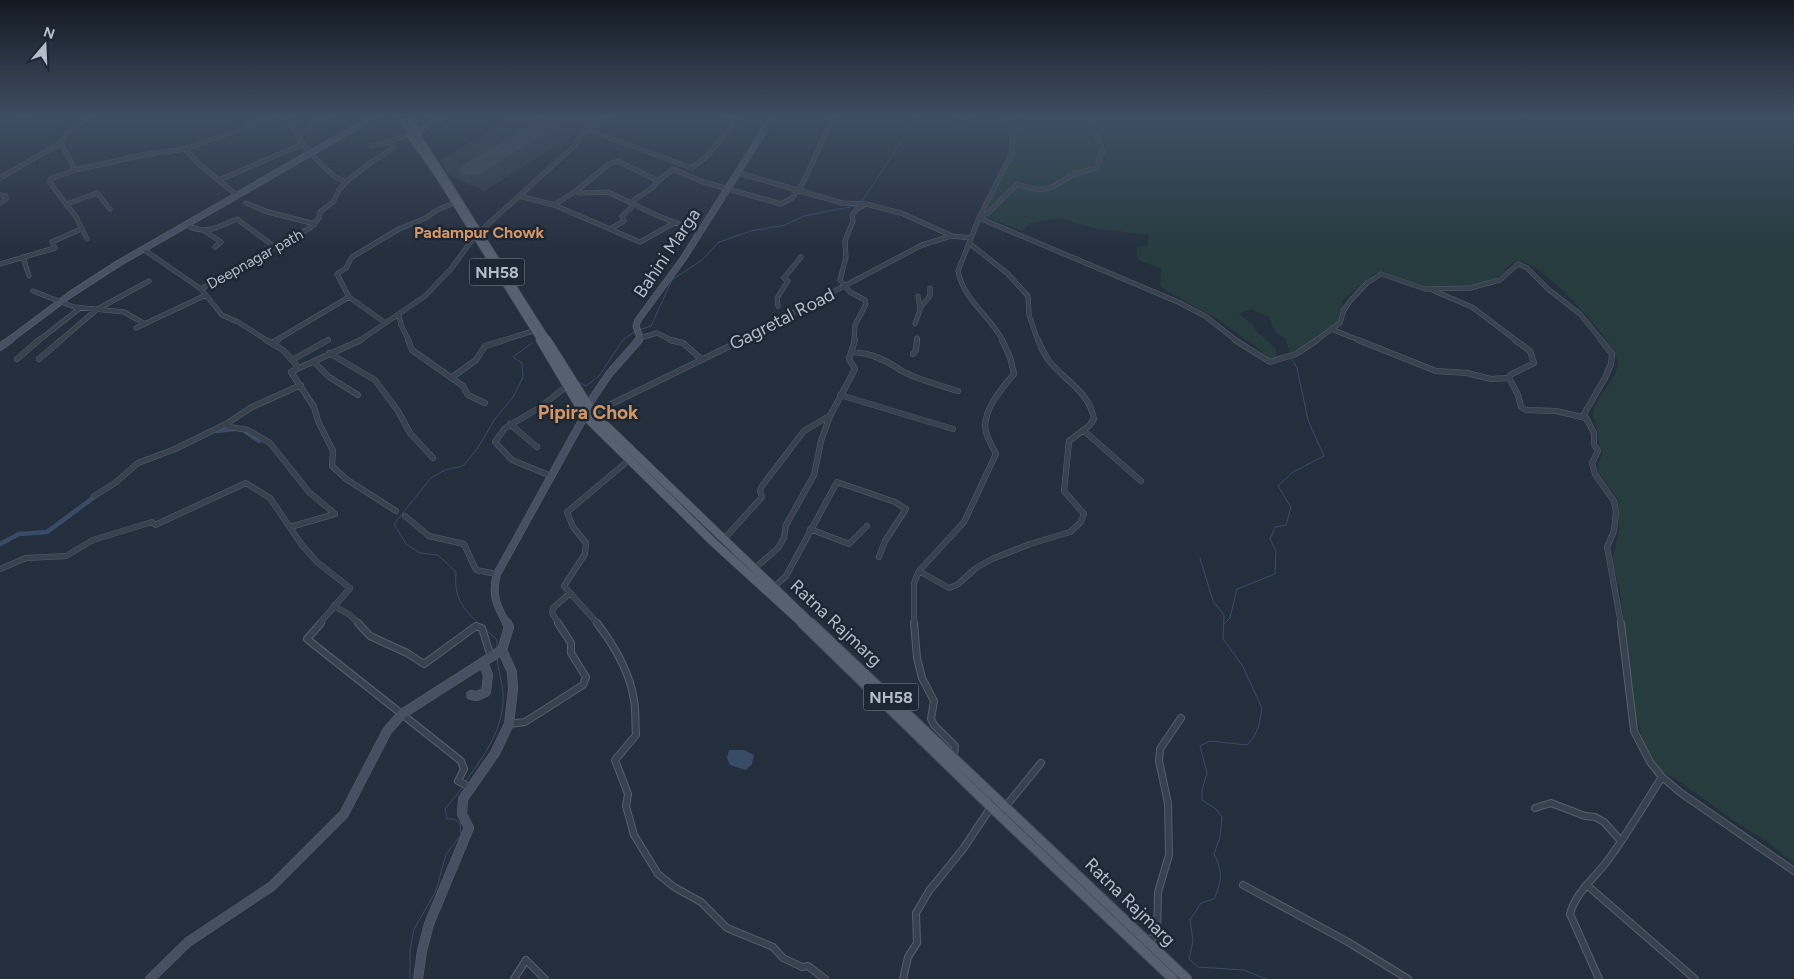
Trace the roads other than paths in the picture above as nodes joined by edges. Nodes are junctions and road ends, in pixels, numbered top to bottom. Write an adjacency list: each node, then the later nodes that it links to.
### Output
1 (30, 161): 20 (street)
2 (70, 161): 18 (street)
3 (117, 161): 18 (street)
4 (196, 161): 21 (street)
5 (264, 161): 21 (street)
6 (299, 161): 28 (street)
7 (317, 161): 23 (street)
8 (374, 161): 23 (street, Deepnagar path)
9 (430, 161): 32 (main road, Ratna Rajmarg / NH58)
10 (432, 161): 46 (main road, Ratna Rajmarg / NH58)
11 (557, 161): 29 (street)
12 (672, 161): 13 (street)
13 (701, 161)
14 (746, 161): 19 (street, Bahini Marga)
15 (812, 161): 25 (street)
16 (1008, 161): 38 (street)
17 (1099, 161): 38 (street)
18 (75, 170): 33 (street)
19 (739, 172): 24 (street, Bahini Marga); 25 (street)
20 (0, 178)
21 (219, 180): 28 (street)
22 (658, 181): 24 (street); 26 (street); 34 (street)
23 (346, 182): 40 (street, Deepnagar path)
24 (727, 188): 25 (street); 45 (street, Bahini Marga)
25 (799, 189): 35 (street)
26 (576, 191): 34 (street); 36 (street)
27 (0, 195): 30 (street)
28 (238, 196): 41 (street)
29 (519, 196): 36 (street); 46 (street)
30 (0, 203)
31 (246, 203): 40 (street)
32 (454, 203): 46 (main road, Ratna Rajmarg / NH58); 65 (street)
33 (67, 204): 37 (street); 42 (street)
34 (633, 204): 39 (street); 43 (street)
35 (866, 204): 47 (street); 58 (street)
36 (554, 205): 43 (street)
37 (110, 209)
38 (980, 218): 49 (street); 76 (street)
39 (676, 222): 43 (street); 45 (street)
40 (315, 224): 51 (street, Deepnagar path)
41 (187, 225): 44 (street); 52 (street)
42 (81, 229): 48 (street); 53 (street)
43 (610, 229)
44 (206, 232): 50 (street); 51 (street)
45 (700, 232): 78 (street, Bahini Marga)
46 (477, 234): 71 (street); 77 (main road, Ratna Rajmarg / NH58); 100 (main road, Ratna Rajmarg / NH58)
47 (951, 236): 49 (street, Gagretal Road); 58 (street, Gagretal Road)
48 (87, 239)
49 (970, 241): 106 (street); 122 (street)
50 (215, 247)
51 (275, 247): 60 (street, Deepnagar path)
52 (144, 249): 60 (street); 66 (street)
53 (23, 257): 55 (street); 56 (street)
54 (801, 257): 67 (street)
55 (0, 264)
56 (29, 276)
57 (149, 281): 69 (street)
58 (846, 287): 83 (street); 88 (street, Gagretal Road)
59 (930, 288): 70 (street)
60 (201, 289): 63 (street)
61 (32, 291): 66 (street)
62 (1434, 291): 76 (street); 93 (street); 102 (street)
63 (206, 295): 73 (street); 81 (street)
64 (918, 296): 70 (street)
65 (349, 297): 72 (street); 81 (street)
66 (59, 302): 68 (street); 82 (street)
67 (778, 306)
68 (79, 308): 69 (street); 86 (street)
69 (96, 310): 73 (street); 87 (street)
70 (920, 310): 74 (street)
71 (399, 315): 72 (street); 92 (street)
72 (384, 322): 84 (street)
73 (145, 324): 75 (street)
74 (915, 324)
75 (136, 328)
76 (1331, 329): 93 (street)
77 (534, 331): 92 (street); 95 (main road, Ratna Rajmarg / NH58)
78 (639, 334): 88 (street); 100 (street, Bahini Marga)
79 (917, 338): 85 (street)
80 (328, 340): 89 (street)
81 (272, 343): 89 (street)
82 (0, 347)
83 (852, 352): 96 (street); 98 (street)
84 (329, 353): 90 (street); 108 (street)
85 (913, 354)
86 (17, 359)
87 (39, 359)
88 (702, 359): 100 (street, Gagretal Road)
89 (292, 360): 91 (street)
90 (314, 362): 91 (street); 97 (street)
91 (299, 368): 94 (street)
92 (451, 378): 99 (street)
93 (1509, 378): 102 (street)
94 (301, 385): 103 (street); 113 (street)
95 (567, 386): 100 (main road, Ratna Rajmarg / NH58); 104 (street)
96 (958, 391)
97 (358, 395)
98 (840, 395): 101 (street); 105 (street)
99 (485, 403)
100 (589, 412): 109 (main road, Ratna Rajmarg / NH58); 110 (street, Bahini Marga); 118 (main road, Ratna Rajmarg / NH58)
101 (830, 416): 118 (street); 121 (street)
102 (1586, 418): 135 (street)
103 (226, 424): 112 (street); 116 (street)
104 (510, 424): 107 (street); 110 (street)
105 (954, 429)
106 (1083, 430): 111 (street); 122 (street)
107 (537, 447)
108 (432, 458)
109 (629, 460): 125 (street); 138 (main road, Ratna Rajmarg / NH58)
110 (551, 476): 123 (street, Bahini Marga)
111 (1140, 481)
112 (94, 496)
113 (396, 511)
114 (405, 516): 123 (street)
115 (868, 526): 117 (street)
116 (290, 527): 120 (street); 126 (street)
117 (810, 529): 119 (street); 124 (street)
118 (724, 539): 121 (main road, Ratna Rajmarg / NH58)
119 (879, 558)
120 (0, 569)
121 (754, 569): 124 (main road, Ratna Rajmarg / NH58)
122 (920, 570): 133 (street)
123 (498, 574): 127 (street, Bahini Marga)
124 (774, 587): 133 (main road, Ratna Rajmarg / NH58)
125 (570, 593): 132 (street); 149 (street)
126 (334, 606): 128 (street); 130 (street)
127 (502, 650): 128 (street); 132 (street)
128 (487, 660): 129 (street); 130 (street)
129 (471, 695)
130 (402, 714): 136 (street); 145 (street)
131 (1181, 718): 144 (street)
132 (509, 724): 136 (street)
133 (954, 756): 137 (main road, Ratna Rajmarg / NH58)
134 (1041, 763): 137 (street)
135 (1662, 777): 140 (street); 141 (street)
136 (472, 788): 146 (street)
137 (1006, 806): 144 (main road, Ratna Rajmarg / NH58)
138 (991, 807): 150 (street); 151 (main road, Ratna Rajmarg / NH58)
139 (1536, 808): 140 (street)
140 (1621, 841): 143 (street)
141 (1794, 871)
142 (1243, 885): 153 (street)
143 (1588, 886): 154 (street); 155 (street)
144 (1148, 942): 152 (main road, Ratna Rajmarg / NH58)
145 (150, 979)
146 (418, 979)
147 (514, 979): 148 (street)
148 (545, 979)
149 (825, 979)
150 (903, 979)
151 (1174, 979)
152 (1187, 979)
153 (1408, 979)
154 (1599, 979)
155 (1695, 979)

